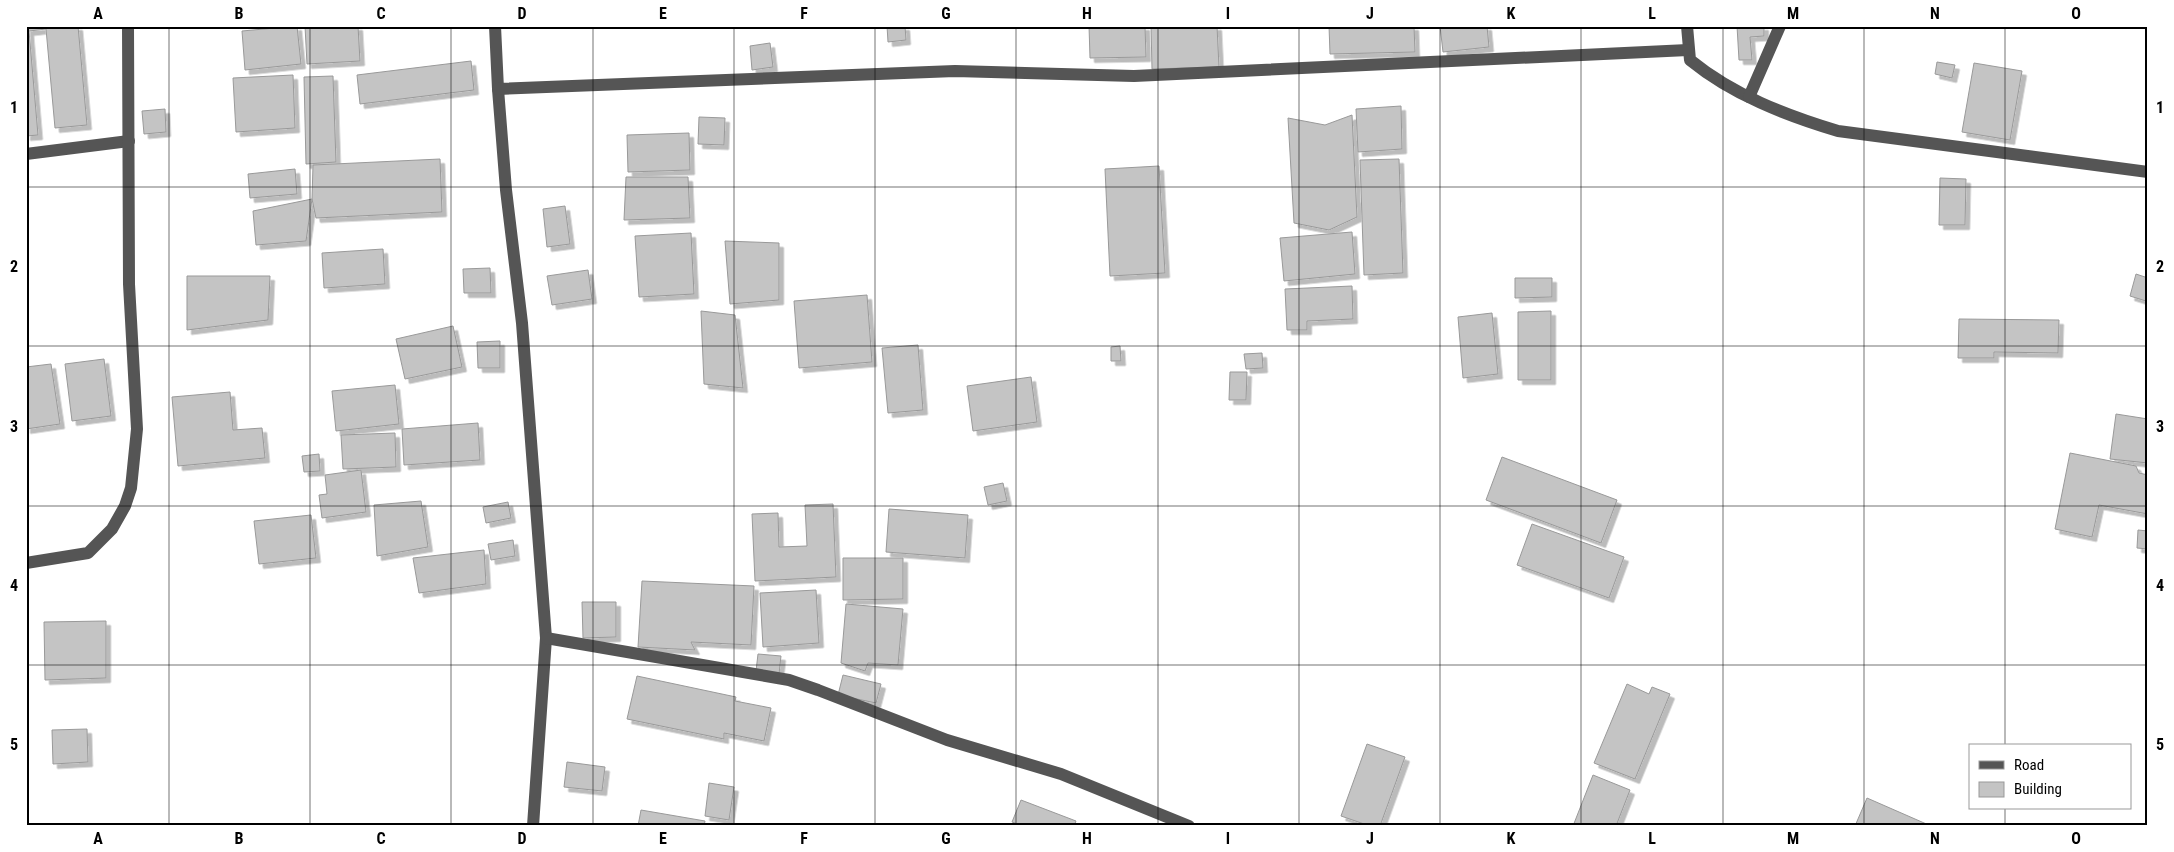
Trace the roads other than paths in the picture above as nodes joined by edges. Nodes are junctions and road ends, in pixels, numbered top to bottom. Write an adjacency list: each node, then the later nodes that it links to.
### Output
1 (128, 26): 8 (street)
2 (495, 26): 6 (street)
3 (1687, 26): 5 (street)
4 (1780, 26): 7 (street)
5 (1688, 50): 6 (street); 7 (street)
6 (498, 89): 12 (street)
7 (1749, 97): 10 (street)
8 (129, 141): 9 (street); 11 (street)
9 (26, 154)
10 (2147, 169)
11 (26, 563)
12 (546, 638): 13 (street); 14 (street)
13 (533, 826)
14 (1189, 826)

